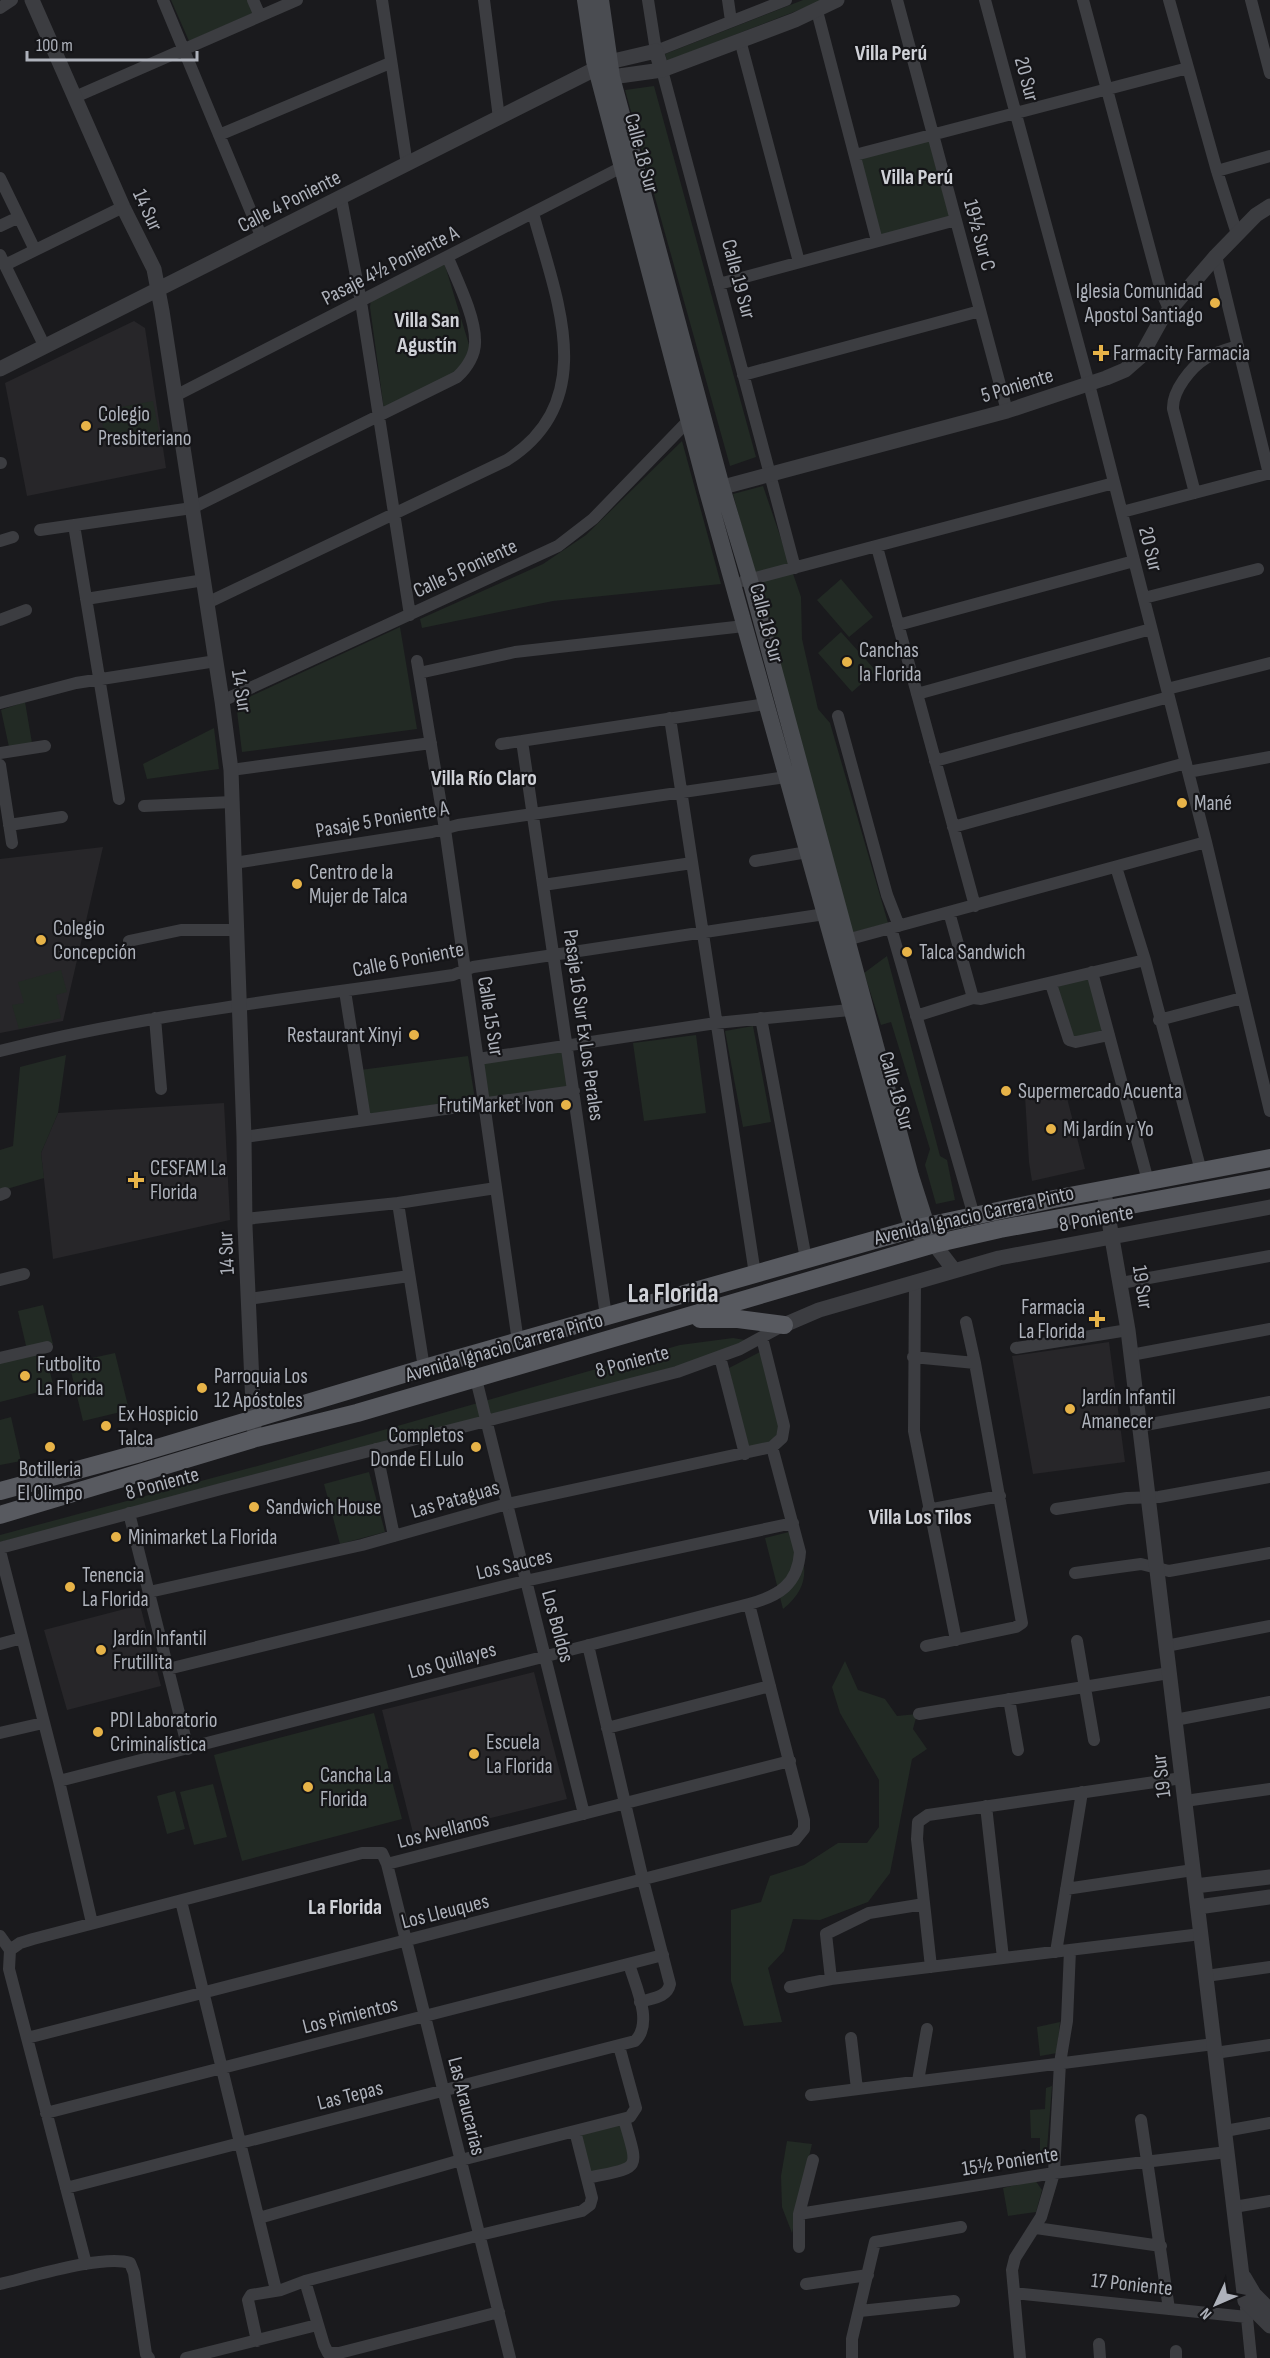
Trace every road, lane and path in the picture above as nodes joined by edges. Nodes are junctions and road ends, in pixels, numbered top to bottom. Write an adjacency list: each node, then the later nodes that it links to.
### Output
1 (12, 0): 19 (street)
2 (32, 0): 33 (street, 14 Sur)
3 (163, 0): 24 (street)
4 (253, 0): 21 (street)
5 (297, 0): 21 (street)
6 (382, 0): 27 (street)
7 (484, 0): 35 (street)
8 (585, 0): 29 (main road, Calle 18 Sur)
9 (601, 0): 29 (main road, Calle 18 Sur)
10 (648, 0): 25 (street, Calle 19 Sur)
11 (728, 0): 22 (street)
12 (786, 0): 22 (street, Calle 4 Poniente)
13 (837, 0): 20 (street, Calle 4 Poniente)
14 (897, 0): 37 (street, 19½ Sur C)
15 (986, 0): 34 (street, 20 Sur)
16 (1083, 0): 32 (street)
17 (1169, 0): 28 (street)
18 (1251, 0): 26 (street)
19 (0, 8)
20 (817, 10): 23 (street, Calle 4 Poniente); 38 (street)
21 (260, 16): 24 (street)
22 (731, 21): 25 (street, Calle 4 Poniente)
23 (740, 40): 30 (street, Calle 4 Poniente); 58 (street)
24 (185, 49): 33 (street); 36 (street)
25 (656, 51): 29 (street, Calle 4 Poniente); 30 (street, Calle 19 Sur)
26 (1268, 58): 31 (street)
27 (390, 63): 36 (street); 40 (street)
28 (1188, 68): 32 (street); 42 (street)
29 (606, 69): 30 (street, Calle 4 Poniente); 35 (street, Calle 4 Poniente); 41 (main road, Calle 18 Sur); 76 (main road, Calle 18 Sur)
30 (662, 70): 59 (street, Calle 19 Sur)
31 (1270, 73)
32 (1107, 89): 34 (street); 63 (street)
33 (75, 97): 46 (street, 14 Sur)
34 (1016, 113): 37 (street); 68 (street, 20 Sur)
35 (499, 118): 40 (street, Calle 4 Poniente)
36 (219, 135): 52 (street)
37 (933, 135): 38 (street); 49 (street, 19½ Sur C)
38 (855, 155): 53 (street)
39 (1270, 156): 42 (street)
40 (407, 165): 44 (street, Calle 4 Poniente)
41 (622, 167): 47 (street, Pasaje 4½ Poniente A); 72 (main road, Calle 18 Sur)
42 (1217, 171): 51 (street)
43 (0, 178): 48 (street)
44 (341, 198): 52 (street, Calle 4 Poniente); 61 (street)
45 (1270, 206): 51 (street, 5 Poniente)
46 (123, 207): 54 (street); 60 (street, 14 Sur)
47 (533, 213): 56 (street, Pasaje 4½ Poniente A); 80 (street)
48 (19, 217): 50 (street); 54 (street)
49 (956, 220): 53 (street); 62 (street, 19½ Sur C)
50 (0, 226)
51 (1237, 234): 55 (street, 5 Poniente)
52 (262, 238): 60 (street, Calle 4 Poniente)
53 (877, 241): 58 (street)
54 (35, 250): 57 (street)
55 (1216, 256): 63 (street, 5 Poniente); 64 (street)
56 (448, 258): 61 (street, Pasaje 4½ Poniente A); 71 (street)
57 (2, 260): 65 (street)
58 (799, 262): 59 (street)
59 (719, 284): 67 (street, Calle 19 Sur)
60 (159, 290): 65 (street, Calle 4 Poniente); 69 (street, 14 Sur)
61 (361, 302): 69 (street, Pasaje 4½ Poniente A); 71 (street)
62 (980, 311): 67 (street); 70 (street, 19½ Sur C)
63 (1170, 311): 68 (street, 5 Poniente)
64 (1238, 346): 73 (street); 77 (street)
65 (45, 347): 66 (street, Calle 4 Poniente)
66 (0, 369)
67 (743, 375): 74 (street, Calle 19 Sur)
68 (1089, 384): 70 (street, 5 Poniente); 75 (street, 20 Sur)
69 (175, 396): 78 (street, 14 Sur)
70 (1007, 411): 74 (street, 5 Poniente)
71 (379, 416): 78 (street); 80 (street)
72 (688, 421): 76 (main road, Calle 18 Sur); 96 (street, Calle 5 Poniente)
73 (1269, 474): 77 (street)
74 (770, 475): 76 (street, 5 Poniente); 87 (street, Calle 19 Sur)
75 (1114, 483): 79 (street, 20 Sur); 85 (street)
76 (715, 489): 90 (main road, Calle 18 Sur); 91 (main road, Calle 18 Sur)
77 (1195, 493): 79 (street)
78 (192, 508): 81 (street); 89 (street, 14 Sur)
79 (1122, 512): 86 (street, 20 Sur)
80 (394, 514): 94 (street); 96 (street)
81 (74, 525): 82 (street); 93 (street)
82 (40, 530)
83 (13, 537): 84 (street)
84 (0, 541)
85 (877, 547): 87 (street); 98 (street)
86 (1134, 561): 92 (street, 20 Sur); 98 (street)
87 (795, 568): 90 (street)
88 (1258, 569): 92 (street)
89 (204, 580): 93 (street); 94 (street, 14 Sur)
90 (750, 580): 91 (street); 148 (main road, Calle 18 Sur)
91 (733, 584): 99 (main road, Calle 18 Sur)
92 (1144, 598): 100 (street, 20 Sur)
93 (86, 599): 105 (street)
94 (207, 603): 101 (street, 14 Sur)
95 (26, 610): 97 (street)
96 (410, 615): 108 (street, Calle 5 Poniente)
97 (0, 620)
98 (898, 625): 107 (street)
99 (744, 626): 104 (street); 110 (main road, Calle 18 Sur)
100 (1151, 629): 106 (street, 20 Sur); 107 (street)
101 (216, 661): 105 (street); 108 (street, 14 Sur)
102 (417, 661): 104 (street, Calle 15 Sur)
103 (1270, 663): 106 (street)
104 (419, 674): 114 (street, Calle 15 Sur)
105 (98, 679): 109 (street); 125 (street)
106 (1168, 693): 119 (street); 121 (street, 20 Sur)
107 (917, 694): 119 (street)
108 (222, 701): 122 (street, 14 Sur)
109 (0, 703)
110 (766, 704): 112 (street); 123 (main road, Calle 18 Sur)
111 (838, 716): 144 (street)
112 (670, 718): 113 (street); 124 (street)
113 (522, 741): 115 (street); 128 (street, Pasaje 16 Sur Ex Los Perales)
114 (431, 743): 122 (street); 132 (street, Calle 15 Sur)
115 (501, 744)
116 (45, 746): 117 (street)
117 (0, 753)
118 (1270, 757): 121 (street)
119 (935, 761): 131 (street)
120 (0, 765): 130 (street)
121 (1187, 768): 131 (street); 133 (street, 20 Sur)
122 (231, 770): 126 (street, 14 Sur)
123 (786, 777): 124 (street, Pasaje 5 Poniente A); 135 (main road, Calle 18 Sur)
124 (682, 792): 128 (street, Pasaje 5 Poniente A); 138 (street)
125 (119, 799)
126 (232, 802): 127 (street); 137 (street, 14 Sur)
127 (144, 806)
128 (533, 814): 132 (street, Pasaje 5 Poniente A); 140 (street, Pasaje 16 Sur Ex Los Perales)
129 (62, 817): 130 (street)
130 (9, 825): 134 (street)
131 (953, 827): 141 (street)
132 (445, 829): 137 (street, Pasaje 5 Poniente A); 151 (street, Calle 15 Sur)
133 (1206, 842): 139 (street); 156 (street, 20 Sur)
134 (12, 843)
135 (807, 852): 136 (street); 143 (main road, Calle 18 Sur)
136 (755, 861)
137 (234, 863): 145 (street, 14 Sur)
138 (692, 863): 140 (street); 146 (street)
139 (1116, 867): 141 (street); 150 (street)
140 (543, 885): 149 (street, Pasaje 16 Sur Ex Los Perales)
141 (975, 906): 142 (street)
142 (950, 912): 144 (street); 155 (street)
143 (825, 914): 146 (street, Calle 6 Poniente); 148 (main road, Calle 18 Sur)
144 (895, 927): 148 (street); 159 (street)
145 (236, 930): 147 (street); 157 (street, 14 Sur)
146 (703, 932): 149 (street, Calle 6 Poniente); 163 (street)
147 (129, 941)
148 (840, 942): 158 (main road, Calle 18 Sur); 185 (main road, Calle 18 Sur)
149 (554, 954): 151 (street, Calle 6 Poniente); 165 (street, Pasaje 16 Sur Ex Los Perales)
150 (1144, 960): 152 (street); 162 (street)
151 (464, 970): 154 (street, Calle 6 Poniente); 167 (street, Calle 15 Sur)
152 (1092, 972): 153 (street); 164 (street)
153 (1051, 984): 155 (street); 164 (street)
154 (345, 991): 157 (street, Calle 6 Poniente); 172 (street)
155 (973, 998): 159 (street)
156 (1242, 998): 162 (street); 171 (street, 20 Sur)
157 (239, 1005): 160 (street, Calle 6 Poniente); 173 (street, 14 Sur)
158 (850, 1010): 161 (street); 185 (main road, Calle 18 Sur)
159 (916, 1016): 183 (street)
160 (155, 1018): 166 (street, Calle 6 Poniente); 168 (street)
161 (761, 1018): 163 (street); 189 (street)
162 (1159, 1020): 175 (street)
163 (716, 1023): 165 (street); 192 (street)
164 (1109, 1035): 177 (street)
165 (567, 1047): 167 (street); 169 (street, Pasaje 16 Sur Ex Los Perales)
166 (0, 1051)
167 (478, 1059): 170 (street, Calle 15 Sur)
168 (161, 1089)
169 (574, 1091): 170 (street); 198 (street, Pasaje 16 Sur Ex Los Perales)
170 (485, 1103): 172 (street); 178 (street, Calle 15 Sur)
171 (1270, 1111)
172 (364, 1119): 173 (street)
173 (244, 1137): 184 (street, 14 Sur)
174 (1270, 1158): 175 (main road, Avenida Ignacio Carrera Pinto)
175 (1201, 1171): 177 (main road, Avenida Ignacio Carrera Pinto)
176 (1270, 1179): 182 (main road, Avenida Ignacio Carrera Pinto)
177 (1148, 1181): 179 (main road, Avenida Ignacio Carrera Pinto)
178 (496, 1188): 180 (street); 205 (street, Calle 15 Sur)
179 (1103, 1190): 182 (street, 19 Sur); 183 (main road, Avenida Ignacio Carrera Pinto)
180 (398, 1203): 184 (street); 193 (street)
181 (1270, 1207): 186 (street, 8 Poniente)
182 (1108, 1209): 186 (street, 19 Sur); 187 (main road, Avenida Ignacio Carrera Pinto)
183 (974, 1215): 185 (main road, Avenida Ignacio Carrera Pinto)
184 (245, 1219): 197 (street, 14 Sur)
185 (920, 1227): 187 (main road, Calle 18 Sur); 189 (main road, Avenida Ignacio Carrera Pinto)
186 (1113, 1236): 190 (street, 8 Poniente); 196 (street, 19 Sur)
187 (937, 1243): 190 (street); 199 (main road, Avenida Ignacio Carrera Pinto)
188 (1270, 1256): 196 (street)
189 (806, 1259): 192 (main road, Avenida Ignacio Carrera Pinto)
190 (954, 1270): 195 (street, 8 Poniente)
191 (24, 1274): 194 (street)
192 (755, 1274): 198 (main road, Avenida Ignacio Carrera Pinto)
193 (409, 1276): 197 (street); 213 (street)
194 (0, 1280)
195 (915, 1281): 201 (street, 8 Poniente); 210 (street)
196 (1121, 1283): 202 (street, 19 Sur)
197 (249, 1299): 216 (street, 14 Sur)
198 (606, 1316): 205 (main road, Avenida Ignacio Carrera Pinto)
199 (675, 1320): 201 (main road); 214 (main road, Avenida Ignacio Carrera Pinto)
200 (966, 1322): 212 (street)
201 (784, 1325): 204 (street, 8 Poniente)
202 (1128, 1329): 207 (street); 208 (street, 19 Sur)
203 (1270, 1329): 208 (street)
204 (762, 1338): 209 (street, 8 Poniente); 220 (street)
205 (518, 1342): 213 (main road, Avenida Ignacio Carrera Pinto)
206 (47, 1347): 211 (street)
207 (1016, 1348)
208 (1131, 1355): 218 (street, 19 Sur)
209 (720, 1357): 217 (street, 8 Poniente); 222 (street)
210 (914, 1357): 212 (street); 229 (street)
211 (0, 1358)
212 (975, 1363): 225 (street)
213 (424, 1368): 216 (main road, Avenida Ignacio Carrera Pinto)
214 (476, 1379): 217 (street, Los Boldos); 219 (main road, Avenida Ignacio Carrera Pinto)
215 (1270, 1402): 218 (street)
216 (253, 1420): 219 (street, 14 Sur); 224 (main road, Avenida Ignacio Carrera Pinto)
217 (486, 1422): 221 (street, 8 Poniente); 227 (street, Los Boldos)
218 (1140, 1426): 226 (street, 19 Sur)
219 (256, 1438): 231 (main road, Avenida Ignacio Carrera Pinto)
220 (772, 1447): 222 (street, Las Pataguas); 232 (street)
221 (376, 1449): 230 (street, 8 Poniente); 233 (street)
222 (745, 1454): 227 (street, Las Pataguas)
223 (1270, 1478): 226 (street)
224 (0, 1491)
225 (1000, 1496): 229 (street); 243 (street)
226 (1148, 1497): 228 (street); 236 (street, 19 Sur)
227 (507, 1504): 233 (street, Las Pataguas); 238 (street, Los Boldos)
228 (1056, 1509)
229 (928, 1510): 243 (street)
230 (129, 1513): 234 (street, 8 Poniente); 239 (street)
231 (0, 1515)
232 (793, 1523): 238 (street, Los Sauces); 240 (street, Los Quillayes)
233 (394, 1536): 239 (street, Las Pataguas)
234 (0, 1550): 242 (street)
235 (1270, 1553): 236 (street)
236 (1157, 1567): 237 (street); 248 (street, 19 Sur)
237 (1075, 1573)
238 (525, 1581): 249 (street, Los Boldos); 250 (street, Los Sauces)
239 (149, 1592): 250 (street)
240 (749, 1604): 246 (street, Los Quillayes); 252 (street)
241 (1270, 1626): 248 (street)
242 (22, 1638): 245 (street); 258 (street)
243 (956, 1640): 247 (street)
244 (1077, 1641): 253 (street)
245 (0, 1644)
246 (588, 1645): 249 (street, Los Quillayes); 259 (street, Los Boldos)
247 (926, 1646)
248 (1166, 1646): 251 (street, 19 Sur)
249 (546, 1656): 262 (street, Los Quillayes); 272 (street, Los Boldos)
250 (168, 1669): 262 (street)
251 (1170, 1673): 253 (street); 257 (street, 19 Sur)
252 (770, 1686): 259 (street); 264 (street)
253 (1086, 1686): 254 (street); 261 (street)
254 (1009, 1699): 256 (street); 263 (street)
255 (1270, 1702): 257 (street)
256 (919, 1714)
257 (1175, 1720): 265 (street, 19 Sur)
258 (43, 1723): 260 (street); 266 (street)
259 (607, 1728): 270 (street, Los Boldos)
260 (0, 1733)
261 (1094, 1740)
262 (188, 1749): 266 (street, Los Quillayes)
263 (1018, 1750)
264 (790, 1761): 270 (street, Los Avellanos); 276 (street, Los Lleuques)
265 (1182, 1778): 268 (street); 269 (street, 19 Sur)
266 (59, 1781): 283 (street)
267 (1270, 1789): 269 (street)
268 (1082, 1792): 271 (street); 278 (street)
269 (1185, 1801): 274 (street, 19 Sur)
270 (625, 1804): 272 (street, Los Avellanos); 276 (street, Los Boldos)
271 (986, 1806): 281 (street); 291 (street)
272 (584, 1814): 273 (street, Los Avellanos)
273 (387, 1864): 280 (street, Los Avellanos); 286 (street, Las Araucarias)
274 (1193, 1870): 277 (street, 19 Sur); 278 (street)
275 (1270, 1876): 277 (street)
276 (643, 1880): 286 (street, Los Lleuques); 290 (street, Los Boldos)
277 (1195, 1887): 282 (street, 19 Sur)
278 (1066, 1889): 289 (street)
279 (1270, 1897): 282 (street)
280 (181, 1901): 283 (street, Los Avellanos); 299 (street)
281 (924, 1905): 293 (street); 297 (street)
282 (1198, 1907): 284 (street, 19 Sur)
283 (92, 1923): 287 (street, Los Avellanos)
284 (1201, 1934): 288 (street); 296 (street, 19 Sur)
285 (0, 1936): 287 (street)
286 (407, 1941): 299 (street, Los Lleuques); 301 (street, Las Araucarias)
287 (10, 1950): 295 (street)
288 (1070, 1950): 289 (street); 308 (street)
289 (1056, 1952): 291 (street)
290 (663, 1955): 292 (street, Los Pimientos); 300 (street, Los Boldos)
291 (1003, 1958): 293 (street)
292 (629, 1964): 300 (street); 301 (street, Los Pimientos)
293 (931, 1967): 297 (street)
294 (1270, 1967): 296 (street)
295 (4, 1970): 303 (street)
296 (1206, 1976): 307 (street, 19 Sur)
297 (831, 1979): 298 (street)
298 (790, 1987)
299 (204, 1993): 303 (street, Los Lleuques); 309 (street)
300 (640, 2002): 306 (street, Las Tepas)
301 (425, 2016): 309 (street, Los Pimientos); 312 (street, Las Araucarias)
302 (927, 2029): 310 (street)
303 (27, 2038): 314 (street)
304 (851, 2038): 311 (street)
305 (1270, 2045): 307 (street)
306 (619, 2046): 312 (street, Las Tepas); 315 (street)
307 (1215, 2048): 308 (street); 319 (street, 19 Sur)
308 (1060, 2063): 310 (street); 325 (street)
309 (222, 2068): 314 (street, Los Pimientos); 320 (street)
310 (918, 2081): 311 (street)
311 (857, 2089): 313 (street)
312 (443, 2092): 320 (street, Las Tepas); 322 (street, Las Araucarias)
313 (811, 2095)
314 (46, 2112): 327 (street)
315 (629, 2116): 318 (street); 326 (street)
316 (1141, 2120): 324 (street)
317 (1270, 2123): 319 (street)
318 (575, 2131): 322 (street); 326 (street)
319 (1225, 2131): 321 (street, 19 Sur)
320 (241, 2144): 327 (street, Las Tepas); 331 (street)
321 (1227, 2152): 324 (street, 15½ Poniente); 329 (street, 19 Sur)
322 (461, 2160): 331 (street); 334 (street, Las Araucarias)
323 (813, 2160): 330 (street)
324 (1148, 2162): 325 (street, 15½ Poniente); 335 (street)
325 (1054, 2173): 330 (street, 15½ Poniente); 333 (street)
326 (588, 2178): 334 (street)
327 (66, 2188): 337 (street)
328 (1270, 2201): 329 (street)
329 (1234, 2207): 338 (street, 19 Sur)
330 (800, 2214): 336 (street)
331 (259, 2218): 343 (street)
332 (961, 2227): 339 (street)
333 (1036, 2228): 335 (street); 344 (street)
334 (480, 2235): 340 (street); 350 (street, Las Araucarias)
335 (1161, 2246): 346 (street)
336 (799, 2247)
337 (86, 2264): 341 (street); 355 (street)
338 (1242, 2271): 347 (street, 19 Sur); 348 (street)
339 (868, 2275): 342 (street); 349 (street)
340 (305, 2281): 343 (street); 351 (street)
341 (0, 2284)
342 (806, 2284)
343 (276, 2290): 353 (street)
344 (1014, 2293): 346 (street, 17 Poniente); 359 (street)
345 (954, 2301): 349 (street)
346 (1169, 2309): 347 (street, 17 Poniente)
347 (1246, 2309): 352 (street); 361 (street, 19 Sur)
348 (1270, 2310)
349 (860, 2311): 358 (street)
350 (500, 2312): 351 (street); 357 (street, Las Araucarias)
351 (317, 2325): 353 (street)
352 (1270, 2326)
353 (257, 2341): 356 (street)
354 (1099, 2344): 360 (street)
355 (149, 2358)
356 (186, 2358)
357 (510, 2358)
358 (852, 2358)
359 (1020, 2358)
360 (1100, 2358)
361 (1251, 2358)

